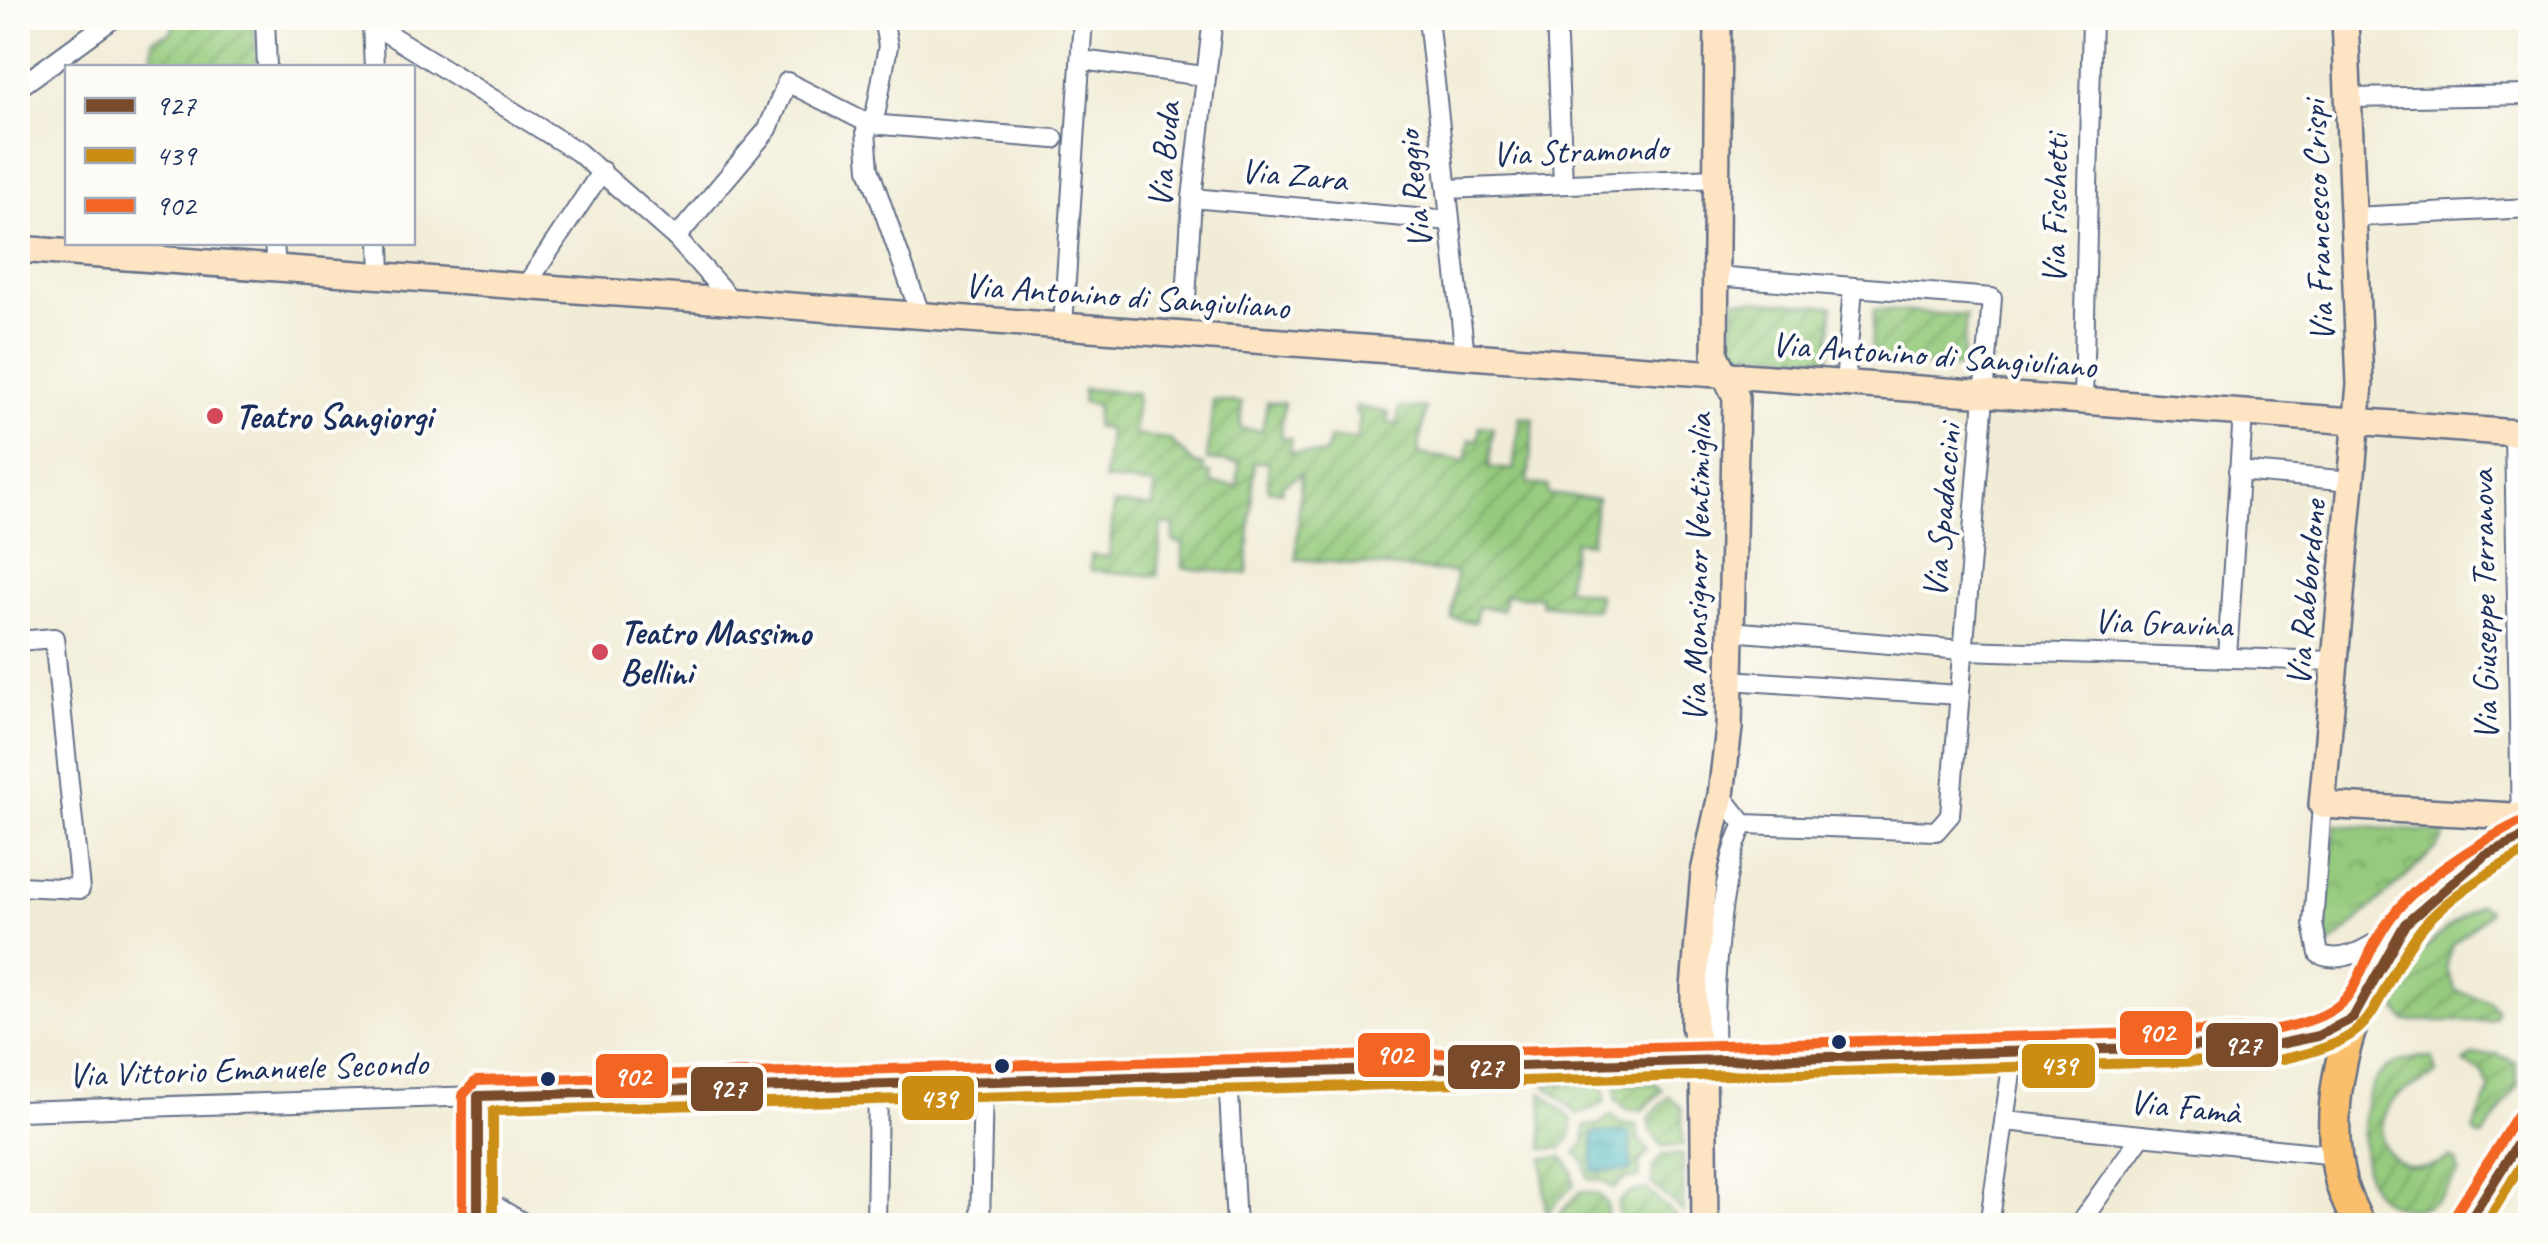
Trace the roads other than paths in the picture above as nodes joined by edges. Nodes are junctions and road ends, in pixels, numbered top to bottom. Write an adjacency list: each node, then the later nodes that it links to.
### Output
1 (114, 18): 16 (street)
2 (265, 18): 13 (street)
3 (883, 18): 19 (street)
4 (1084, 18): 12 (street)
5 (1213, 18): 15 (street, Via Buda)
6 (1428, 18): 24 (street, Via Reggio)
7 (1556, 18): 23 (street)
8 (1718, 18): 22 (main road, Via Monsignor Ventimiglia)
9 (2092, 18): 45 (street, Via Fischetti)
10 (2345, 18): 18 (main road, Via Francesco Crispi)
11 (371, 21): 14 (street); 21 (street)
12 (1080, 60): 15 (street); 40 (street)
13 (267, 65)
14 (374, 65)
15 (1204, 76): 25 (street, Via Buda)
16 (21, 85)
17 (2530, 95): 18 (street)
18 (2348, 98): 27 (main road, Via Francesco Crispi)
19 (870, 124): 20 (street); 29 (street); 39 (street)
20 (1054, 139)
21 (602, 171): 29 (street); 35 (street)
22 (1716, 178): 23 (street, Via Stramondo); 34 (main road, Via Monsignor Ventimiglia)
23 (1563, 184): 24 (street, Via Stramondo)
24 (1447, 189): 28 (street, Via Reggio)
25 (1192, 198): 28 (street, Via Zara); 37 (street, Via Buda)
26 (2530, 208): 27 (street)
27 (2353, 218): 47 (main road, Via Francesco Crispi)
28 (1450, 221): 41 (street, Via Reggio)
29 (676, 238): 38 (street)
30 (380, 245): 33 (street)
31 (18, 249): 32 (main road, Via Antonino di Sangiuliano)
32 (275, 255): 33 (main road, Via Antonino di Sangiuliano)
33 (382, 276): 35 (main road, Via Antonino di Sangiuliano)
34 (1716, 276): 36 (street); 42 (main road, Via Monsignor Ventimiglia)
35 (525, 286): 38 (main road, Via Antonino di Sangiuliano)
36 (1852, 287): 43 (street); 44 (street, Via Spadaccini)
37 (1186, 299)
38 (733, 302): 39 (main road, Via Antonino di Sangiuliano)
39 (920, 316): 40 (main road, Via Antonino di Sangiuliano)
40 (1063, 326): 41 (main road, Via Antonino di Sangiuliano)
41 (1466, 356): 42 (main road, Via Antonino di Sangiuliano)
42 (1723, 375): 43 (main road, Via Antonino di Sangiuliano); 52 (main road, Via Monsignor Ventimiglia)
43 (1845, 384): 44 (main road, Via Antonino di Sangiuliano)
44 (1984, 394): 45 (main road, Via Antonino di Sangiuliano); 54 (street, Via Spadaccini)
45 (2082, 401): 46 (main road, Via Antonino di Sangiuliano)
46 (2237, 412): 47 (main road, Via Antonino di Sangiuliano); 49 (street)
47 (2358, 421): 48 (main road); 50 (main road, Via Rabbordone)
48 (2522, 433): 51 (street, Via Giuseppe Terranova)
49 (2238, 477): 50 (street); 55 (street)
50 (2352, 480): 56 (main road, Via Rabbordone)
51 (2524, 631): 62 (street, Via Giuseppe Terranova)
52 (1729, 632): 54 (street, Via Gravina); 57 (main road, Via Monsignor Ventimiglia)
53 (18, 641): 63 (street)
54 (1964, 642): 55 (street, Via Gravina); 58 (street, Via Spadaccini)
55 (2227, 657): 56 (street, Via Gravina)
56 (2335, 661): 60 (main road, Via Rabbordone)
57 (1728, 680): 58 (street); 59 (main road, Via Monsignor Ventimiglia)
58 (1960, 696): 61 (street, Via Spadaccini)
59 (1721, 795): 61 (street); 67 (main road, Via Monsignor Ventimiglia)
60 (2322, 805): 62 (main road); 64 (street)
61 (1744, 824): 67 (street)
62 (2526, 826): 64 (main road)
63 (18, 886)
64 (2405, 924): 65 (main road)
65 (2353, 1018): 66 (main road, Via Vittorio Emanuele Secondo); 76 (main road)
66 (2014, 1052): 67 (main road, Via Vittorio Emanuele Secondo); 73 (street)
67 (1709, 1061): 68 (main road, Via Vittorio Emanuele Secondo); 85 (main road, Via Monsignor Ventimiglia)
68 (1228, 1074): 69 (main road, Via Vittorio Emanuele Secondo); 84 (street)
69 (984, 1082): 70 (main road, Via Vittorio Emanuele Secondo); 83 (street)
70 (878, 1085): 71 (main road, Via Vittorio Emanuele Secondo); 82 (street)
71 (478, 1096): 72 (street, Via Vittorio Emanuele Secondo); 77 (main road)
72 (18, 1111)
73 (2005, 1121): 75 (street, Via Famà); 86 (street)
74 (2530, 1124): 78 (main road)
75 (2142, 1135): 76 (street, Via Famà); 87 (street)
76 (2336, 1154): 79 (main road)
77 (478, 1196): 80 (main road); 81 (street)
78 (2471, 1215): 89 (main road)
79 (2348, 1217): 88 (main road)
80 (478, 1226)
81 (529, 1226)
82 (876, 1226)
83 (980, 1226)
84 (1236, 1226)
85 (1705, 1226)
86 (1989, 1226)
87 (2078, 1226)
88 (2371, 1226)
89 (2444, 1226)

